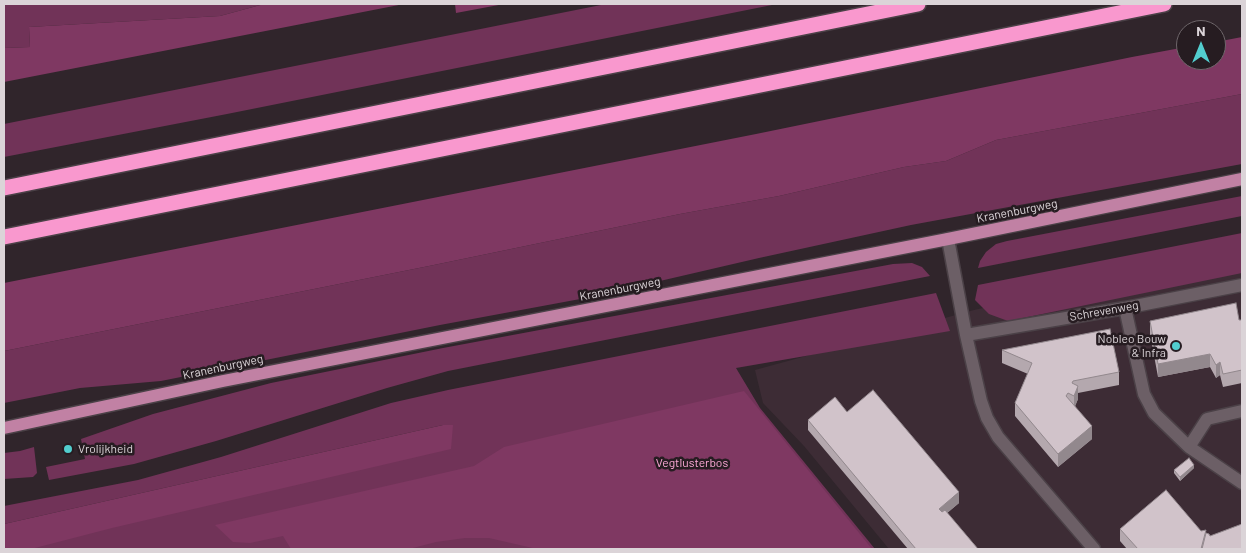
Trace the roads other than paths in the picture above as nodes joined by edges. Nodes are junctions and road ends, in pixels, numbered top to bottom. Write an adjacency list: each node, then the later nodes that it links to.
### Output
1 (918, 4): 4 (highway)
2 (1164, 4): 5 (highway)
3 (1242, 180): 6 (main road, Kranenburgweg)
4 (4, 188)
5 (4, 237)
6 (948, 239): 9 (street); 11 (main road, Kranenburgweg)
7 (1242, 284): 8 (street, Schrevenweg)
8 (1125, 308): 9 (street, Schrevenweg); 12 (street)
9 (966, 335): 16 (street)
10 (1242, 411): 12 (street)
11 (4, 428)
12 (1189, 447): 14 (street)
13 (1242, 469): 14 (street)
14 (1227, 472): 15 (street)
15 (1242, 483)
16 (1094, 549)

